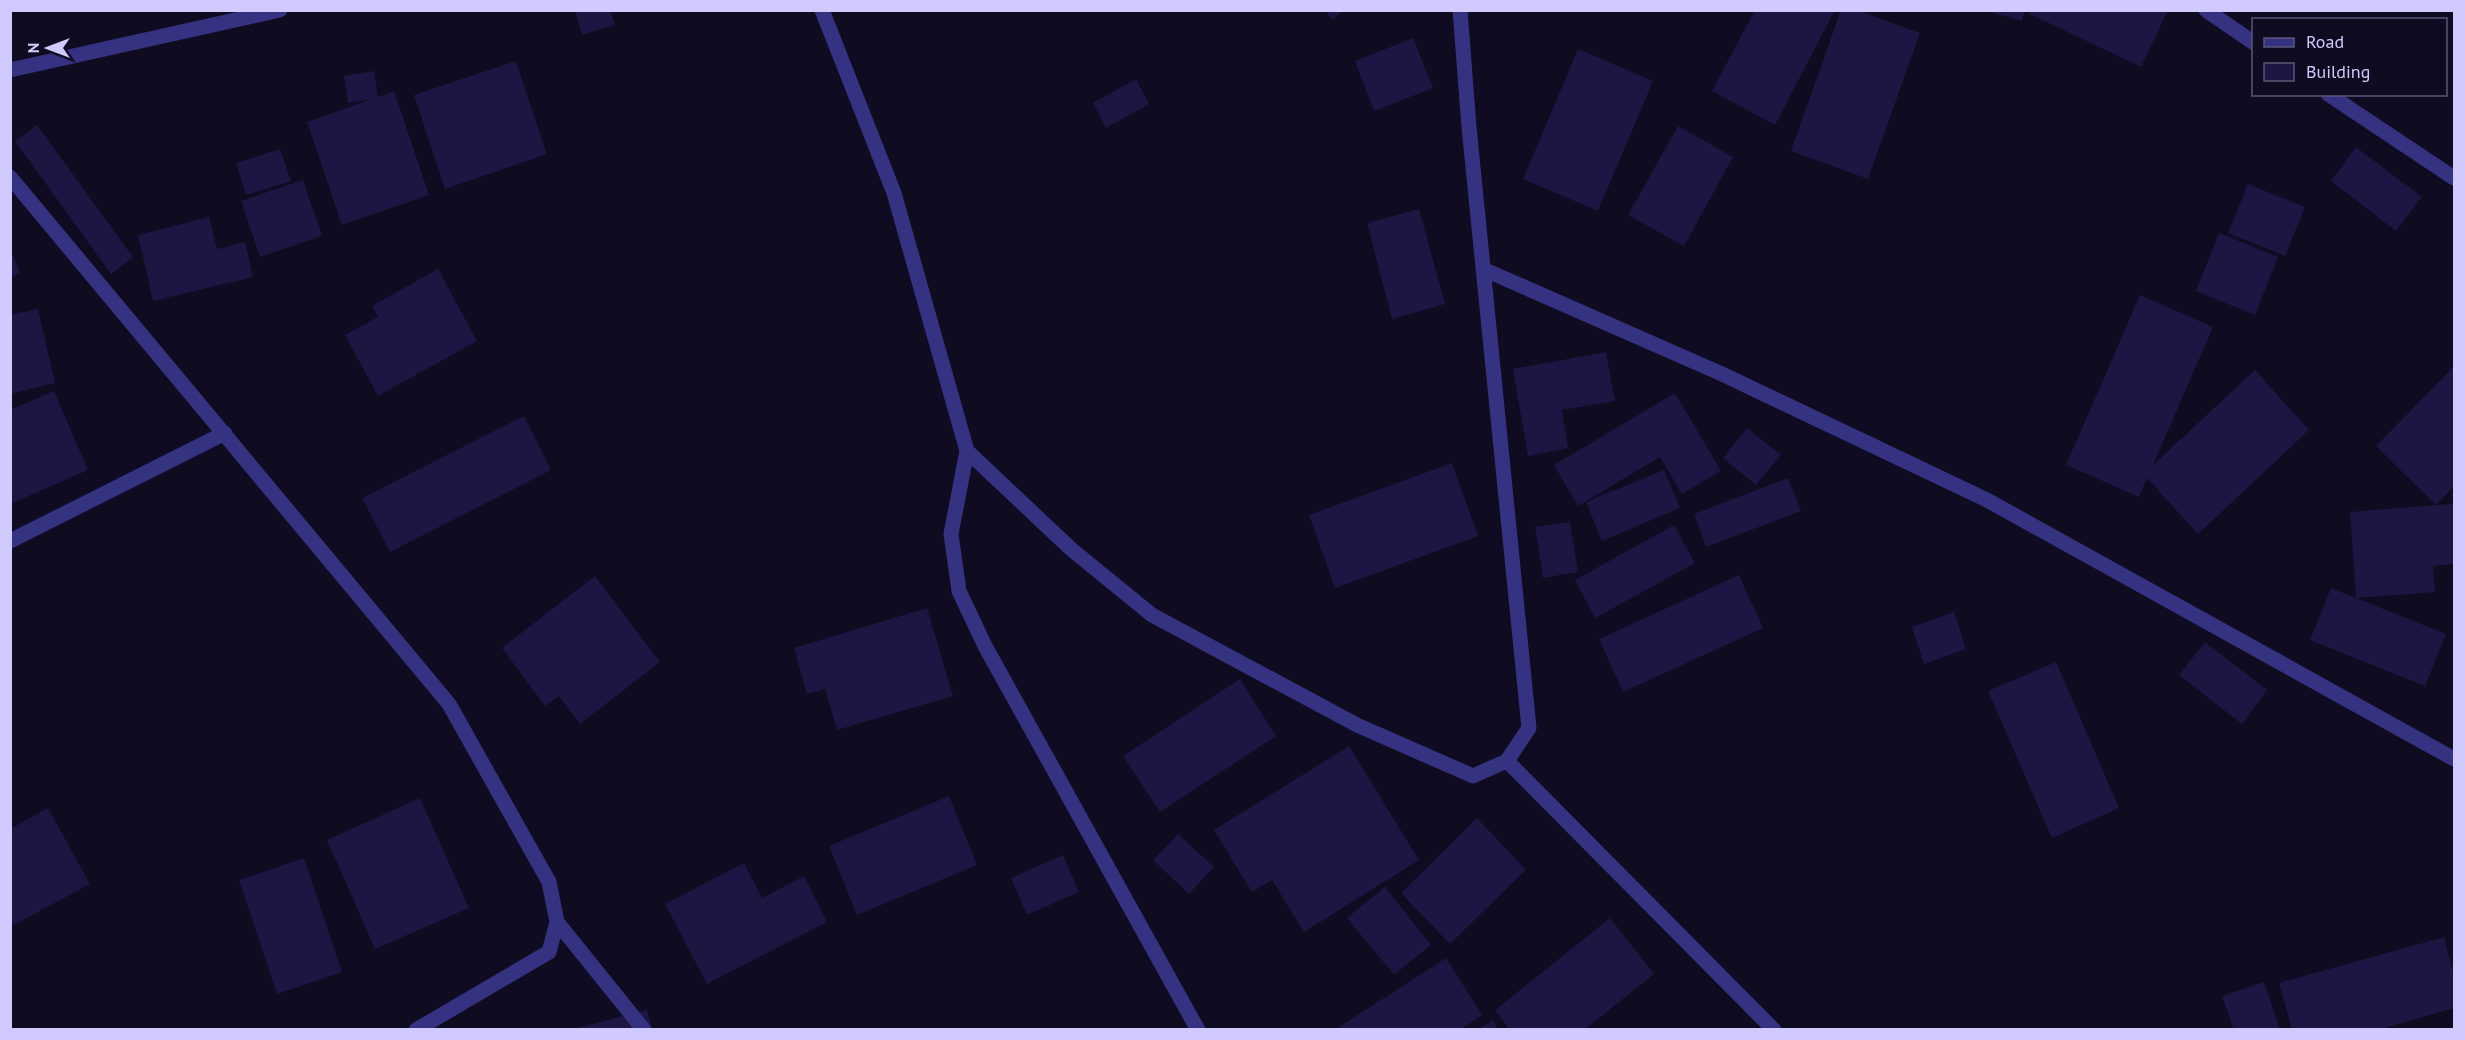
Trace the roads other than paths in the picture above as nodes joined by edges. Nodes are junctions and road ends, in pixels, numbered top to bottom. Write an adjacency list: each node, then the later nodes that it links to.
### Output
1 (280, 10): 6 (street)
2 (822, 10): 12 (street)
3 (1460, 10): 10 (street)
4 (2206, 10): 5 (street)
5 (2252, 42)
6 (10, 70)
7 (2331, 96): 9 (street)
8 (10, 177): 11 (street)
9 (2454, 178)
10 (1483, 269): 14 (street); 15 (street)
11 (225, 433): 13 (street); 16 (street)
12 (967, 451): 15 (street); 19 (street)
13 (10, 541)
14 (2454, 759)
15 (1507, 761): 20 (street)
16 (557, 922): 17 (street); 18 (street)
17 (416, 1029)
18 (644, 1029)
19 (1198, 1029)
20 (1774, 1029)

